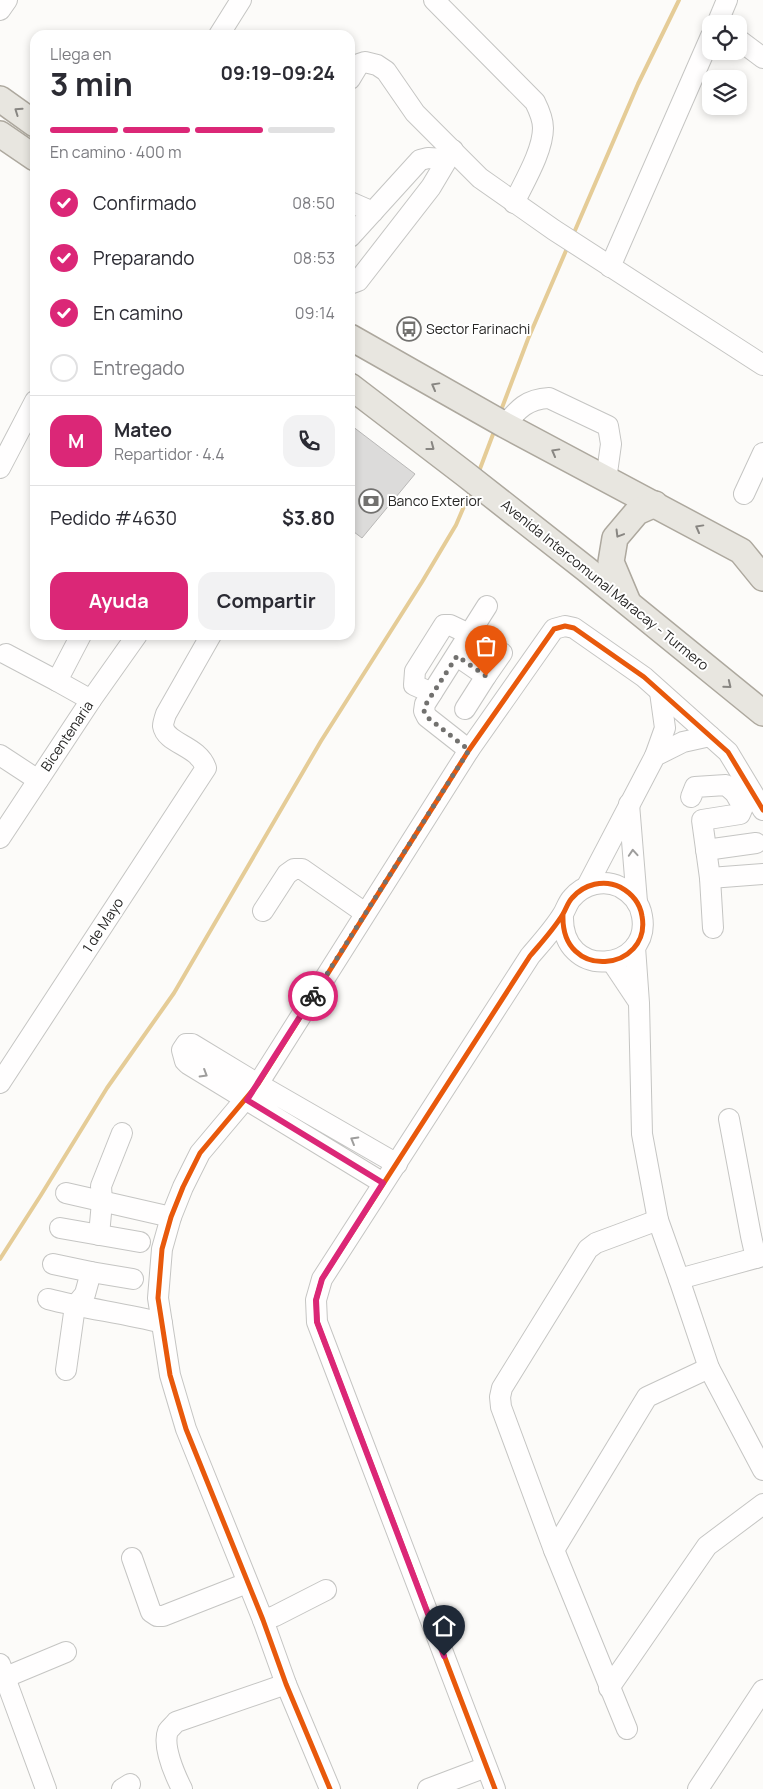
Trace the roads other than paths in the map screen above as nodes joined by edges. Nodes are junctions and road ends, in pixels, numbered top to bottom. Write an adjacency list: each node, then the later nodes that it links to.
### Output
1 (8, 0): 5 (street)
2 (241, 0): 7 (street)
3 (434, 0): 17 (street)
4 (727, 0): 6 (street)
5 (0, 10)
6 (721, 15)
7 (222, 30)
8 (747, 46): 10 (street)
9 (702, 57): 21 (street)
10 (763, 58)
11 (355, 71): 16 (street)
12 (0, 99): 13 (main road, one-way to 12)
13 (30, 120)
14 (0, 134): 15 (main road)
15 (30, 155)
16 (450, 155): 17 (street); 19 (street); 22 (street)
17 (514, 203): 21 (street)
18 (355, 204): 19 (street)
19 (373, 212): 20 (street)
20 (355, 232)
21 (610, 267): 24 (street)
22 (355, 282)
23 (355, 341): 27 (main road, one-way to 23)
24 (763, 365)
25 (355, 396): 36 (main road, Avenida Intercomunal Maracay - Turmero, one-way to 36)
26 (30, 411): 29 (street)
27 (503, 424): 30 (main road, one-way to 27); 30 (street)
28 (763, 453): 31 (street)
29 (0, 468)
30 (606, 480): 32 (main road)
31 (744, 494)
32 (655, 504): 33 (main road, one-way to 32); 36 (main road, one-way to 36)
33 (742, 551): 34 (street); 35 (main road)
34 (763, 565)
35 (763, 578)
36 (629, 604): 51 (main road, Avenida Intercomunal Maracay - Turmero, one-way to 51)
37 (487, 606): 38 (street)
38 (470, 634): 44 (street); 48 (street)
39 (78, 640): 46 (street)
40 (133, 640): 49 (street, Bicentenaria)
41 (208, 640): 76 (street, 1 de Mayo)
42 (502, 653): 45 (street)
43 (6, 654): 46 (street)
44 (457, 656): 45 (street); 48 (street)
45 (486, 676): 50 (street)
46 (58, 681): 49 (street)
47 (660, 692): 52 (street); 53 (street); 55 (street)
48 (432, 694): 53 (street)
49 (91, 700): 56 (street, Bicentenaria)
50 (465, 709)
51 (763, 713)
52 (710, 736): 55 (street); 59 (street)
53 (469, 750): 68 (street)
54 (0, 755): 56 (street)
55 (655, 756): 58 (street)
56 (38, 780): 60 (street, Bicentenaria)
57 (691, 797): 62 (street)
58 (629, 804): 65 (street); 66 (street, one-way to 58)
59 (763, 810)
60 (0, 838)
61 (756, 843): 62 (street)
62 (706, 850): 64 (street)
63 (763, 874): 64 (street)
64 (710, 878): 70 (street)
65 (587, 886): 66 (street); 69 (street)
66 (637, 902): 72 (street)
67 (262, 911): 68 (street)
68 (365, 913): 77 (street)
69 (563, 914): 71 (street); 73 (street)
70 (713, 928)
71 (566, 940): 73 (street); 74 (street)
72 (635, 947): 74 (street); 75 (street)
73 (530, 956): 80 (street)
74 (612, 962): 75 (street)
75 (639, 1003): 85 (street)
76 (0, 1083)
77 (252, 1092): 80 (street, one-way to 77); 81 (street); 84 (street)
78 (729, 1119): 89 (street)
79 (122, 1133): 83 (street)
80 (397, 1164): 81 (street)
81 (383, 1183): 112 (street)
82 (66, 1193): 83 (street)
83 (102, 1202): 84 (street); 87 (street)
84 (171, 1217): 96 (street)
85 (658, 1220): 93 (street); 101 (street)
86 (60, 1228): 87 (street)
87 (99, 1235): 88 (street)
88 (140, 1242)
89 (760, 1257): 93 (street)
90 (53, 1264): 91 (street)
91 (91, 1272): 92 (street); 95 (street)
92 (134, 1279)
93 (680, 1279): 97 (street)
94 (48, 1299): 95 (street)
95 (75, 1306): 96 (street); 98 (street)
96 (162, 1323): 103 (street)
97 (709, 1368): 99 (street); 101 (street)
98 (66, 1370)
99 (763, 1470)
100 (763, 1504): 109 (street)
101 (554, 1550): 109 (street)
102 (132, 1558): 103 (street)
103 (247, 1583): 105 (street)
104 (326, 1590): 105 (street)
105 (263, 1620): 108 (street)
106 (66, 1652): 107 (street)
107 (3, 1670): 113 (street)
108 (286, 1684): 114 (street); 115 (street)
109 (609, 1688): 111 (street)
110 (763, 1690): 118 (street)
111 (627, 1730)
112 (486, 1767): 116 (street); 117 (street)
113 (48, 1788)
114 (182, 1789)
115 (330, 1789)
116 (428, 1789)
117 (495, 1789)
118 (698, 1789)

